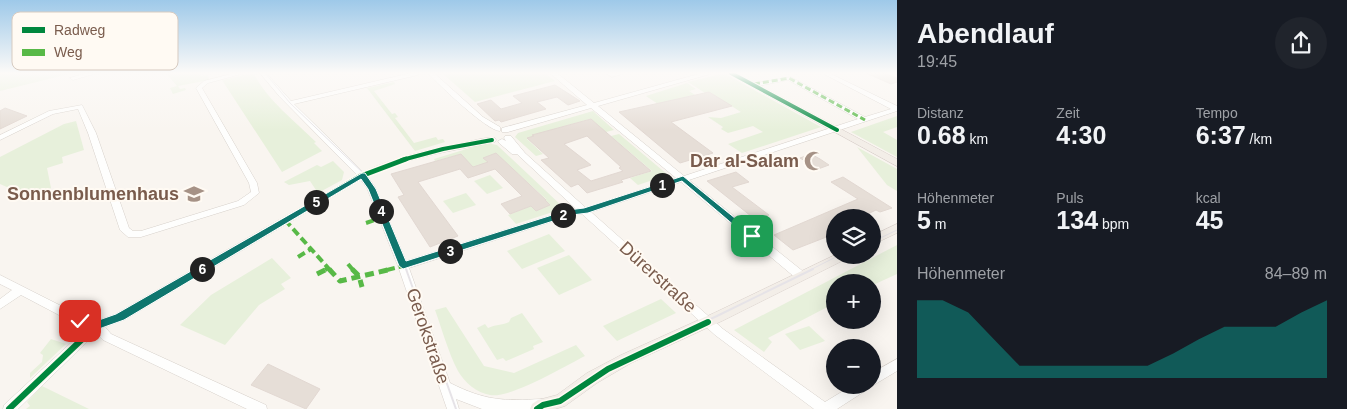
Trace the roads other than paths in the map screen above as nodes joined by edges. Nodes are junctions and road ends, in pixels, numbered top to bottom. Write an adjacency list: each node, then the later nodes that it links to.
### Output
1 (201, 92): 17 (street)
2 (280, 92): 10 (street, Gerokstraße)
3 (336, 92): 10 (street)
4 (452, 92): 16 (street, Dürerstraße)
5 (576, 92): 11 (street)
6 (641, 92): 11 (street)
7 (768, 92): 15 (main road)
8 (814, 92): 13 (street)
9 (863, 92): 12 (street)
10 (289, 103): 19 (street, Gerokstraße)
11 (593, 106): 14 (street); 20 (street)
12 (897, 109): 13 (street)
13 (865, 120): 15 (street)
14 (536, 122): 16 (street)
15 (836, 130): 18 (main road); 20 (street)
16 (499, 135): 19 (street); 21 (street, Dürerstraße)
17 (0, 138)
18 (897, 163)
19 (362, 175): 25 (street, Gerokstraße); 31 (street)
20 (683, 178): 21 (street); 26 (street)
21 (585, 211): 25 (street); 30 (street, Dürerstraße)
22 (897, 228): 23 (main road)
23 (881, 236)
24 (826, 264): 26 (main road)
25 (403, 266): 34 (street, Gerokstraße)
26 (801, 276): 30 (main road)
27 (0, 279): 28 (street)
28 (20, 290): 29 (street); 31 (street)
29 (0, 305)
30 (708, 322): 36 (main road); 40 (street, Dürerstraße)
31 (96, 326): 37 (street); 38 (street)
32 (897, 364): 33 (street)
33 (881, 374)
34 (446, 387): 36 (street); 39 (street, Gerokstraße)
35 (849, 394): 40 (street)
36 (549, 406)
37 (8, 409)
38 (261, 409)
39 (453, 409)
40 (825, 409)

